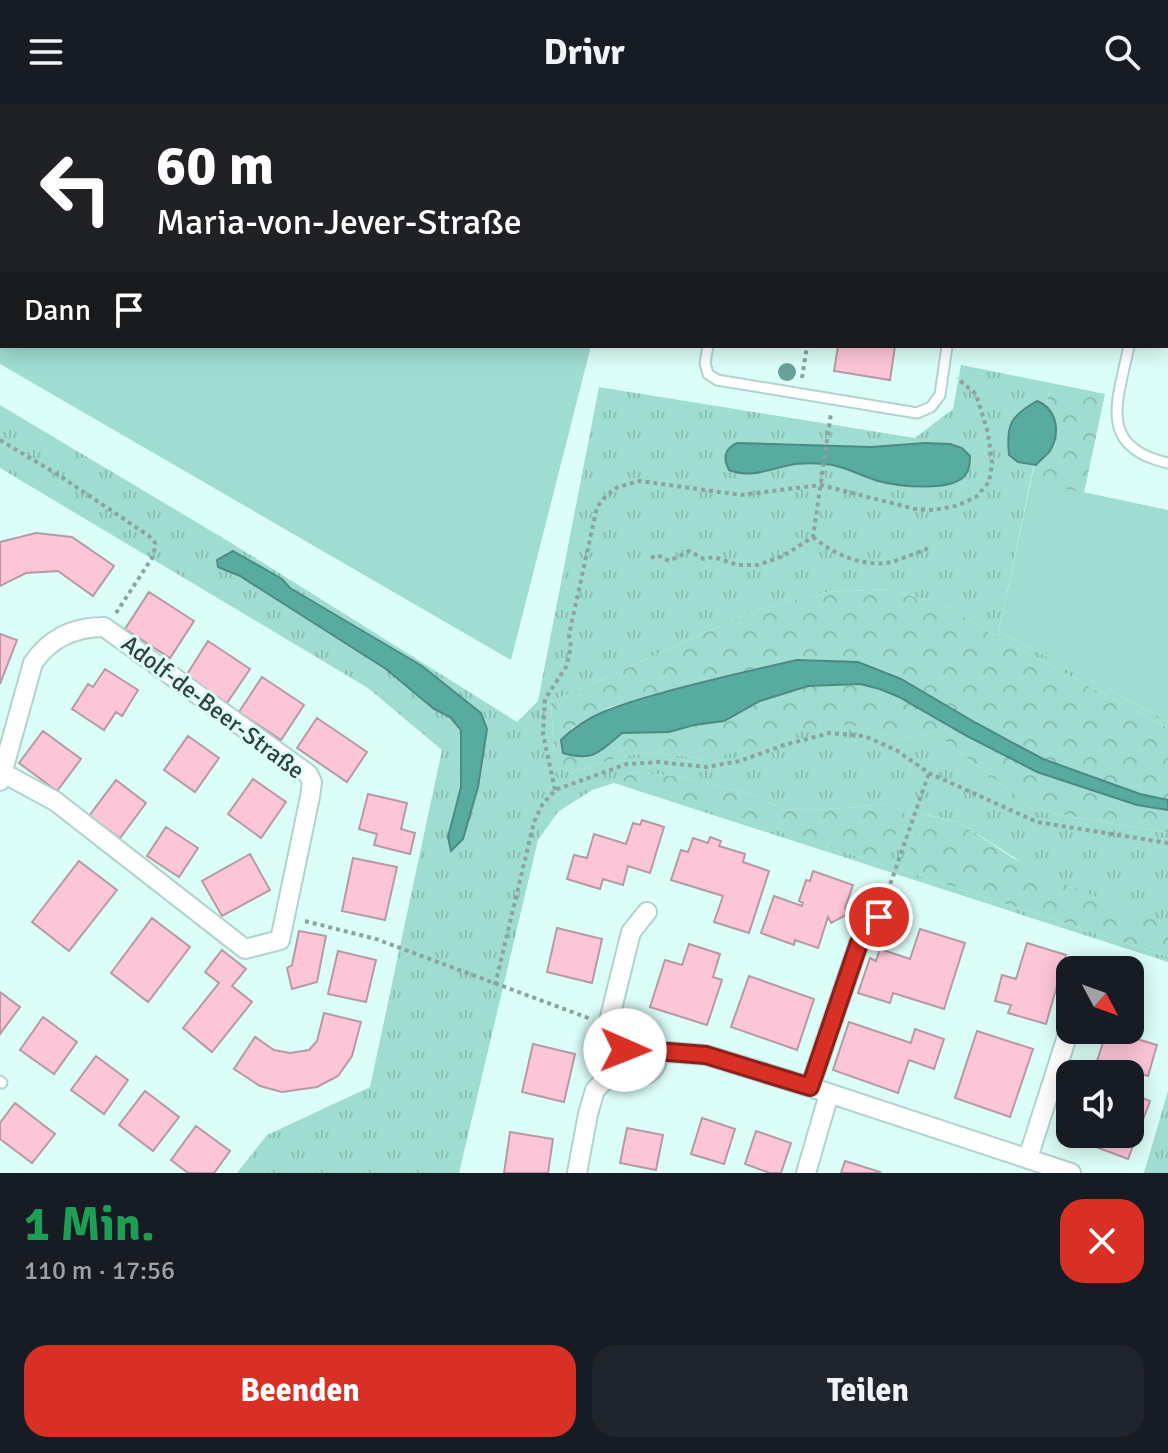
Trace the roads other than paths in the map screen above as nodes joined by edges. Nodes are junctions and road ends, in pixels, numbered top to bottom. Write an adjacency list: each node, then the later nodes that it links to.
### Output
1 (708, 348): 2 (lane)
2 (947, 348)
3 (1129, 348): 4 (lane)
4 (1168, 463)
5 (1, 777): 5 (street, Adolf-de-Beer-Straße)
6 (647, 912): 8 (street)
7 (879, 917): 12 (street)
8 (638, 1041): 10 (street); 11 (street)
9 (1065, 1044): 14 (street)
10 (656, 1051): 11 (street); 12 (street)
11 (623, 1061): 16 (street)
12 (810, 1087): 13 (street)
13 (829, 1094): 14 (street); 17 (street)
14 (1028, 1158): 15 (street)
15 (1063, 1172)
16 (577, 1173)
17 (806, 1173)

